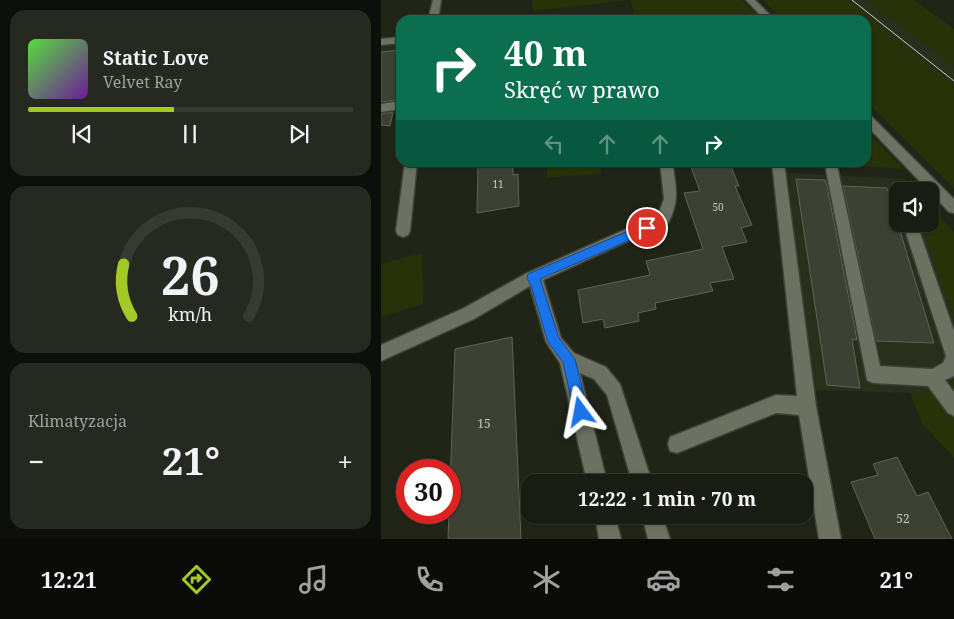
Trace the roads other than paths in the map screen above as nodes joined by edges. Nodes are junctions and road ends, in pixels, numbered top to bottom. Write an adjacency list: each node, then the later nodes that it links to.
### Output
1 (437, 0): 3 (street)
2 (750, 0): 4 (street)
3 (434, 15)
4 (765, 15)
5 (396, 40): 6 (street)
6 (381, 42)
7 (396, 106): 8 (street)
8 (381, 108)
9 (871, 123): 14 (street)
10 (410, 167): 15 (street)
11 (667, 167): 17 (street)
12 (779, 167): 22 (street)
13 (828, 167): 21 (street)
14 (954, 208)
15 (403, 231)
16 (913, 232): 19 (street)
17 (532, 278): 18 (street); 20 (street)
18 (381, 353)
19 (954, 356): 21 (street)
20 (569, 359): 25 (street); 26 (street)
21 (933, 378): 23 (street)
22 (807, 406): 24 (street); 31 (street)
23 (954, 406)
24 (677, 444)
25 (595, 474)
26 (640, 474)
27 (607, 524): 29 (street)
28 (655, 524): 30 (street)
29 (610, 539)
30 (659, 539)
31 (830, 539)

